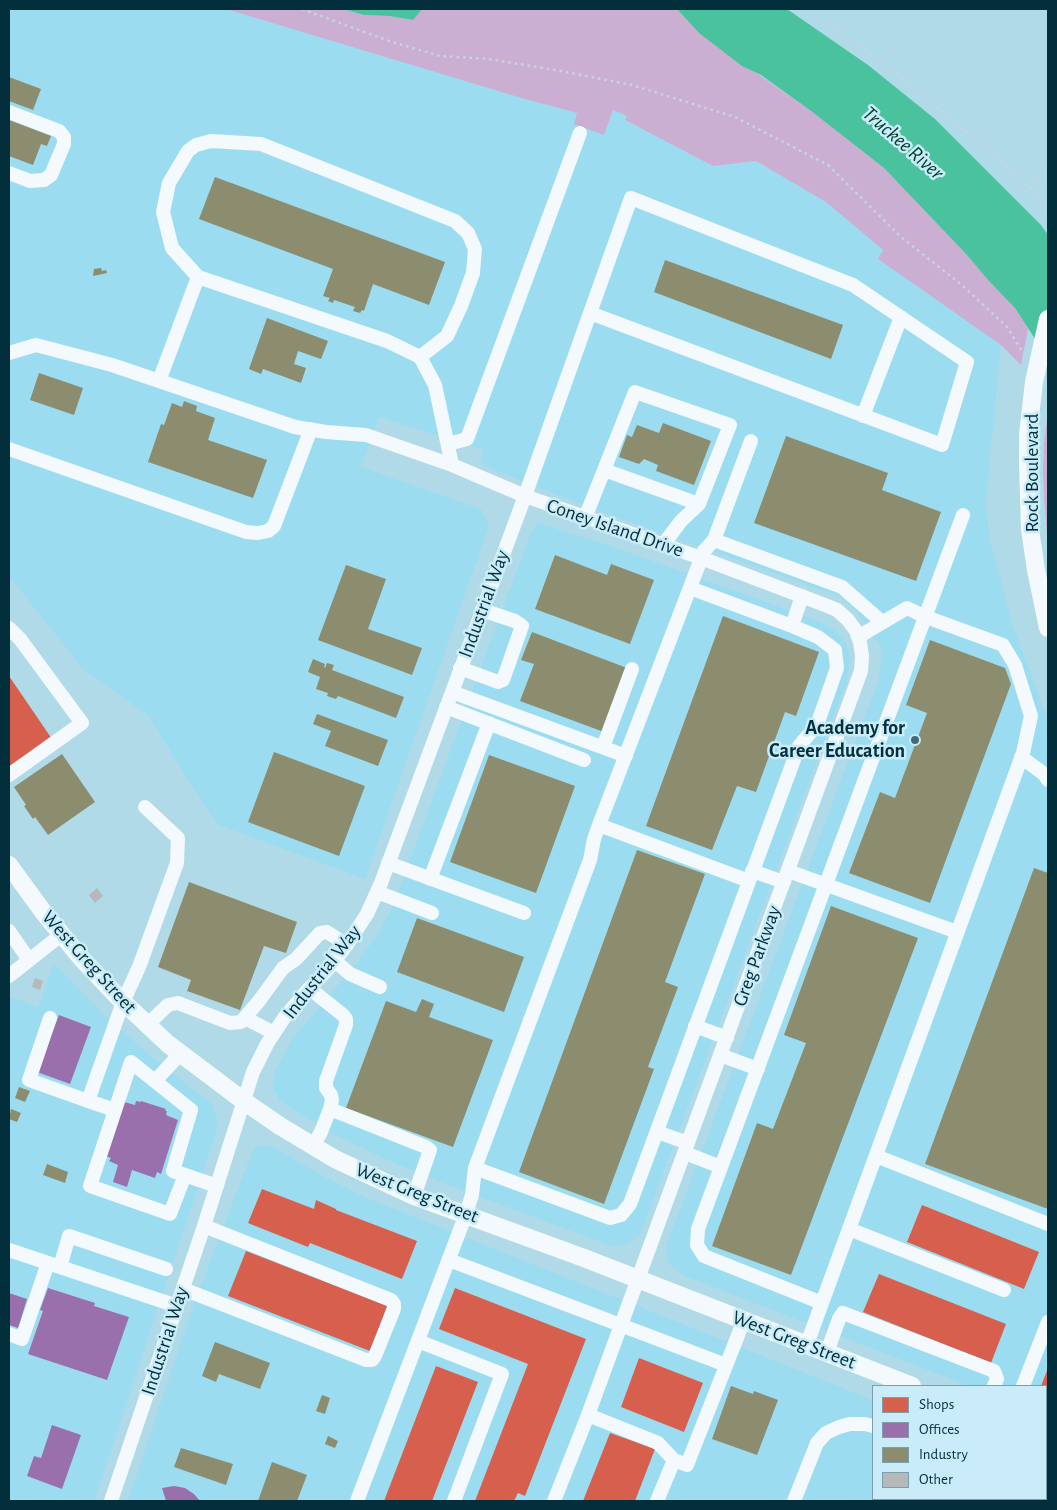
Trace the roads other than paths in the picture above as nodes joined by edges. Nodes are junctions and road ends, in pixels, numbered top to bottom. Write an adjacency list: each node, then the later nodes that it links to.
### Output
1 (9, 112): 3 (street)
2 (580, 133): 14 (street)
3 (9, 173)
4 (198, 277): 9 (street); 9 (street); 10 (street)
5 (590, 313): 6 (street, Industrial Way); 11 (street); 18 (street, Industrial Way)
6 (900, 317): 11 (street); 11 (street)
7 (1048, 319): 32 (main road, Rock Boulevard)
8 (9, 353): 10 (street, Coney Island Drive)
9 (420, 357): 14 (street)
10 (159, 381): 12 (street, Coney Island Drive)
11 (863, 416)
12 (311, 429): 15 (street); 16 (street, Coney Island Drive)
13 (750, 441): 22 (street)
14 (448, 444): 16 (street)
15 (9, 449)
16 (452, 465): 18 (street, Coney Island Drive)
17 (604, 470): 19 (street); 19 (street); 21 (street)
18 (525, 496): 21 (street, Coney Island Drive); 27 (street, Industrial Way)
19 (699, 504): 23 (street)
20 (963, 515): 28 (street)
21 (585, 518): 23 (street, Coney Island Drive)
22 (714, 540): 24 (street); 29 (street)
23 (663, 545): 24 (street, Coney Island Drive)
24 (701, 558): 25 (street); 26 (street, Coney Island Drive)
25 (690, 588): 30 (street); 42 (street)
26 (802, 596): 30 (street); 33 (street, Coney Island Drive)
27 (482, 610): 34 (street, Industrial Way); 34 (street)
28 (926, 617): 29 (street); 43 (street); 54 (street)
29 (882, 622): 33 (street)
30 (792, 626): 39 (street)
31 (9, 628): 45 (street)
32 (1048, 628)
33 (857, 634): 40 (street, Greg Parkway)
34 (460, 668): 36 (street, Industrial Way)
35 (632, 669): 41 (street)
36 (452, 692): 37 (street, Industrial Way); 41 (street)
37 (446, 707): 38 (street); 50 (street, Industrial Way)
38 (489, 723): 44 (street); 53 (street)
39 (817, 724): 40 (street); 51 (street)
40 (838, 734): 52 (street, Greg Parkway)
41 (603, 747): 42 (street)
42 (626, 756): 48 (street)
43 (1021, 757): 46 (street); 59 (street)
44 (584, 760)
45 (9, 775)
46 (1048, 780)
47 (145, 806): 67 (street)
48 (599, 825): 51 (street); 87 (street)
49 (9, 864): 60 (main road, West Greg Street)
50 (388, 864): 53 (street); 55 (street, Industrial Way)
51 (750, 876): 52 (street); 71 (street)
52 (786, 876): 54 (street); 73 (street, Greg Parkway)
53 (430, 879): 57 (street)
54 (826, 884): 59 (street); 76 (street)
55 (377, 892): 56 (street); 61 (street, Industrial Way)
56 (432, 913)
57 (524, 913)
58 (9, 931): 62 (street)
59 (957, 932): 85 (street)
60 (61, 935): 62 (street); 67 (main road, West Greg Street)
61 (347, 944): 63 (street, Industrial Way); 69 (street)
62 (29, 960): 64 (street)
63 (335, 960): 65 (street); 66 (street, Industrial Way)
64 (9, 976)
65 (380, 987)
66 (309, 988): 72 (street, Industrial Way); 80 (street)
67 (123, 1002): 70 (main road, West Greg Street); 78 (street)
68 (50, 1018): 78 (street)
69 (245, 1018): 70 (street); 72 (street)
70 (147, 1025): 74 (main road, West Greg Street)
71 (695, 1026): 73 (street); 82 (street)
72 (274, 1033): 79 (street, Industrial Way)
73 (727, 1038): 75 (street, Greg Parkway)
74 (180, 1054): 77 (street); 79 (main road, West Greg Street)
75 (720, 1055): 76 (street); 84 (street, Greg Parkway)
76 (758, 1069): 86 (street)
77 (155, 1081): 81 (street); 88 (street)
78 (88, 1101): 81 (street)
79 (244, 1102): 83 (main road, West Greg Street); 89 (street, Industrial Way)
80 (330, 1109): 83 (street); 90 (street)
81 (114, 1110): 88 (street)
82 (657, 1132): 84 (street); 87 (street)
83 (313, 1146): 90 (main road, West Greg Street)
84 (686, 1148): 86 (street); 99 (street, Greg Parkway)
85 (876, 1156): 92 (street); 94 (street)
86 (721, 1167): 102 (street)
87 (476, 1168): 91 (street)
88 (185, 1175): 89 (street)
89 (217, 1186): 93 (street, Industrial Way)
90 (414, 1196): 91 (main road, West Greg Street)
91 (466, 1214): 96 (street); 99 (main road, West Greg Street)
92 (1048, 1224)
93 (204, 1226): 100 (street, Industrial Way); 100 (street)
94 (849, 1229): 101 (street); 102 (street)
95 (9, 1250): 97 (street)
96 (450, 1260): 105 (street); 108 (street)
97 (54, 1265): 98 (street); 103 (street); 107 (street)
98 (166, 1269)
99 (638, 1279): 104 (main road, West Greg Street); 105 (street, Greg Parkway)
100 (183, 1289): 103 (street, Industrial Way)
101 (1004, 1290)
102 (822, 1304): 109 (street)
103 (177, 1306): 118 (street, Industrial Way)
104 (744, 1320): 109 (main road, West Greg Street); 111 (street)
105 (622, 1325): 111 (street); 115 (street, Greg Parkway)
106 (1047, 1328): 114 (street)
107 (9, 1334)
108 (418, 1341): 119 (street); 120 (street)
109 (807, 1344): 110 (main road, West Greg Street)
110 (827, 1352): 112 (main road, West Greg Street); 113 (street)
111 (726, 1365): 117 (street)
112 (910, 1385)
113 (994, 1385)
114 (1023, 1385)
115 (588, 1415): 117 (street); 121 (street, Greg Parkway)
116 (872, 1426): 123 (street)
117 (674, 1460): 122 (street)
118 (111, 1501)
119 (357, 1501)
120 (454, 1501)
121 (554, 1501)
122 (657, 1501)
123 (794, 1501)

